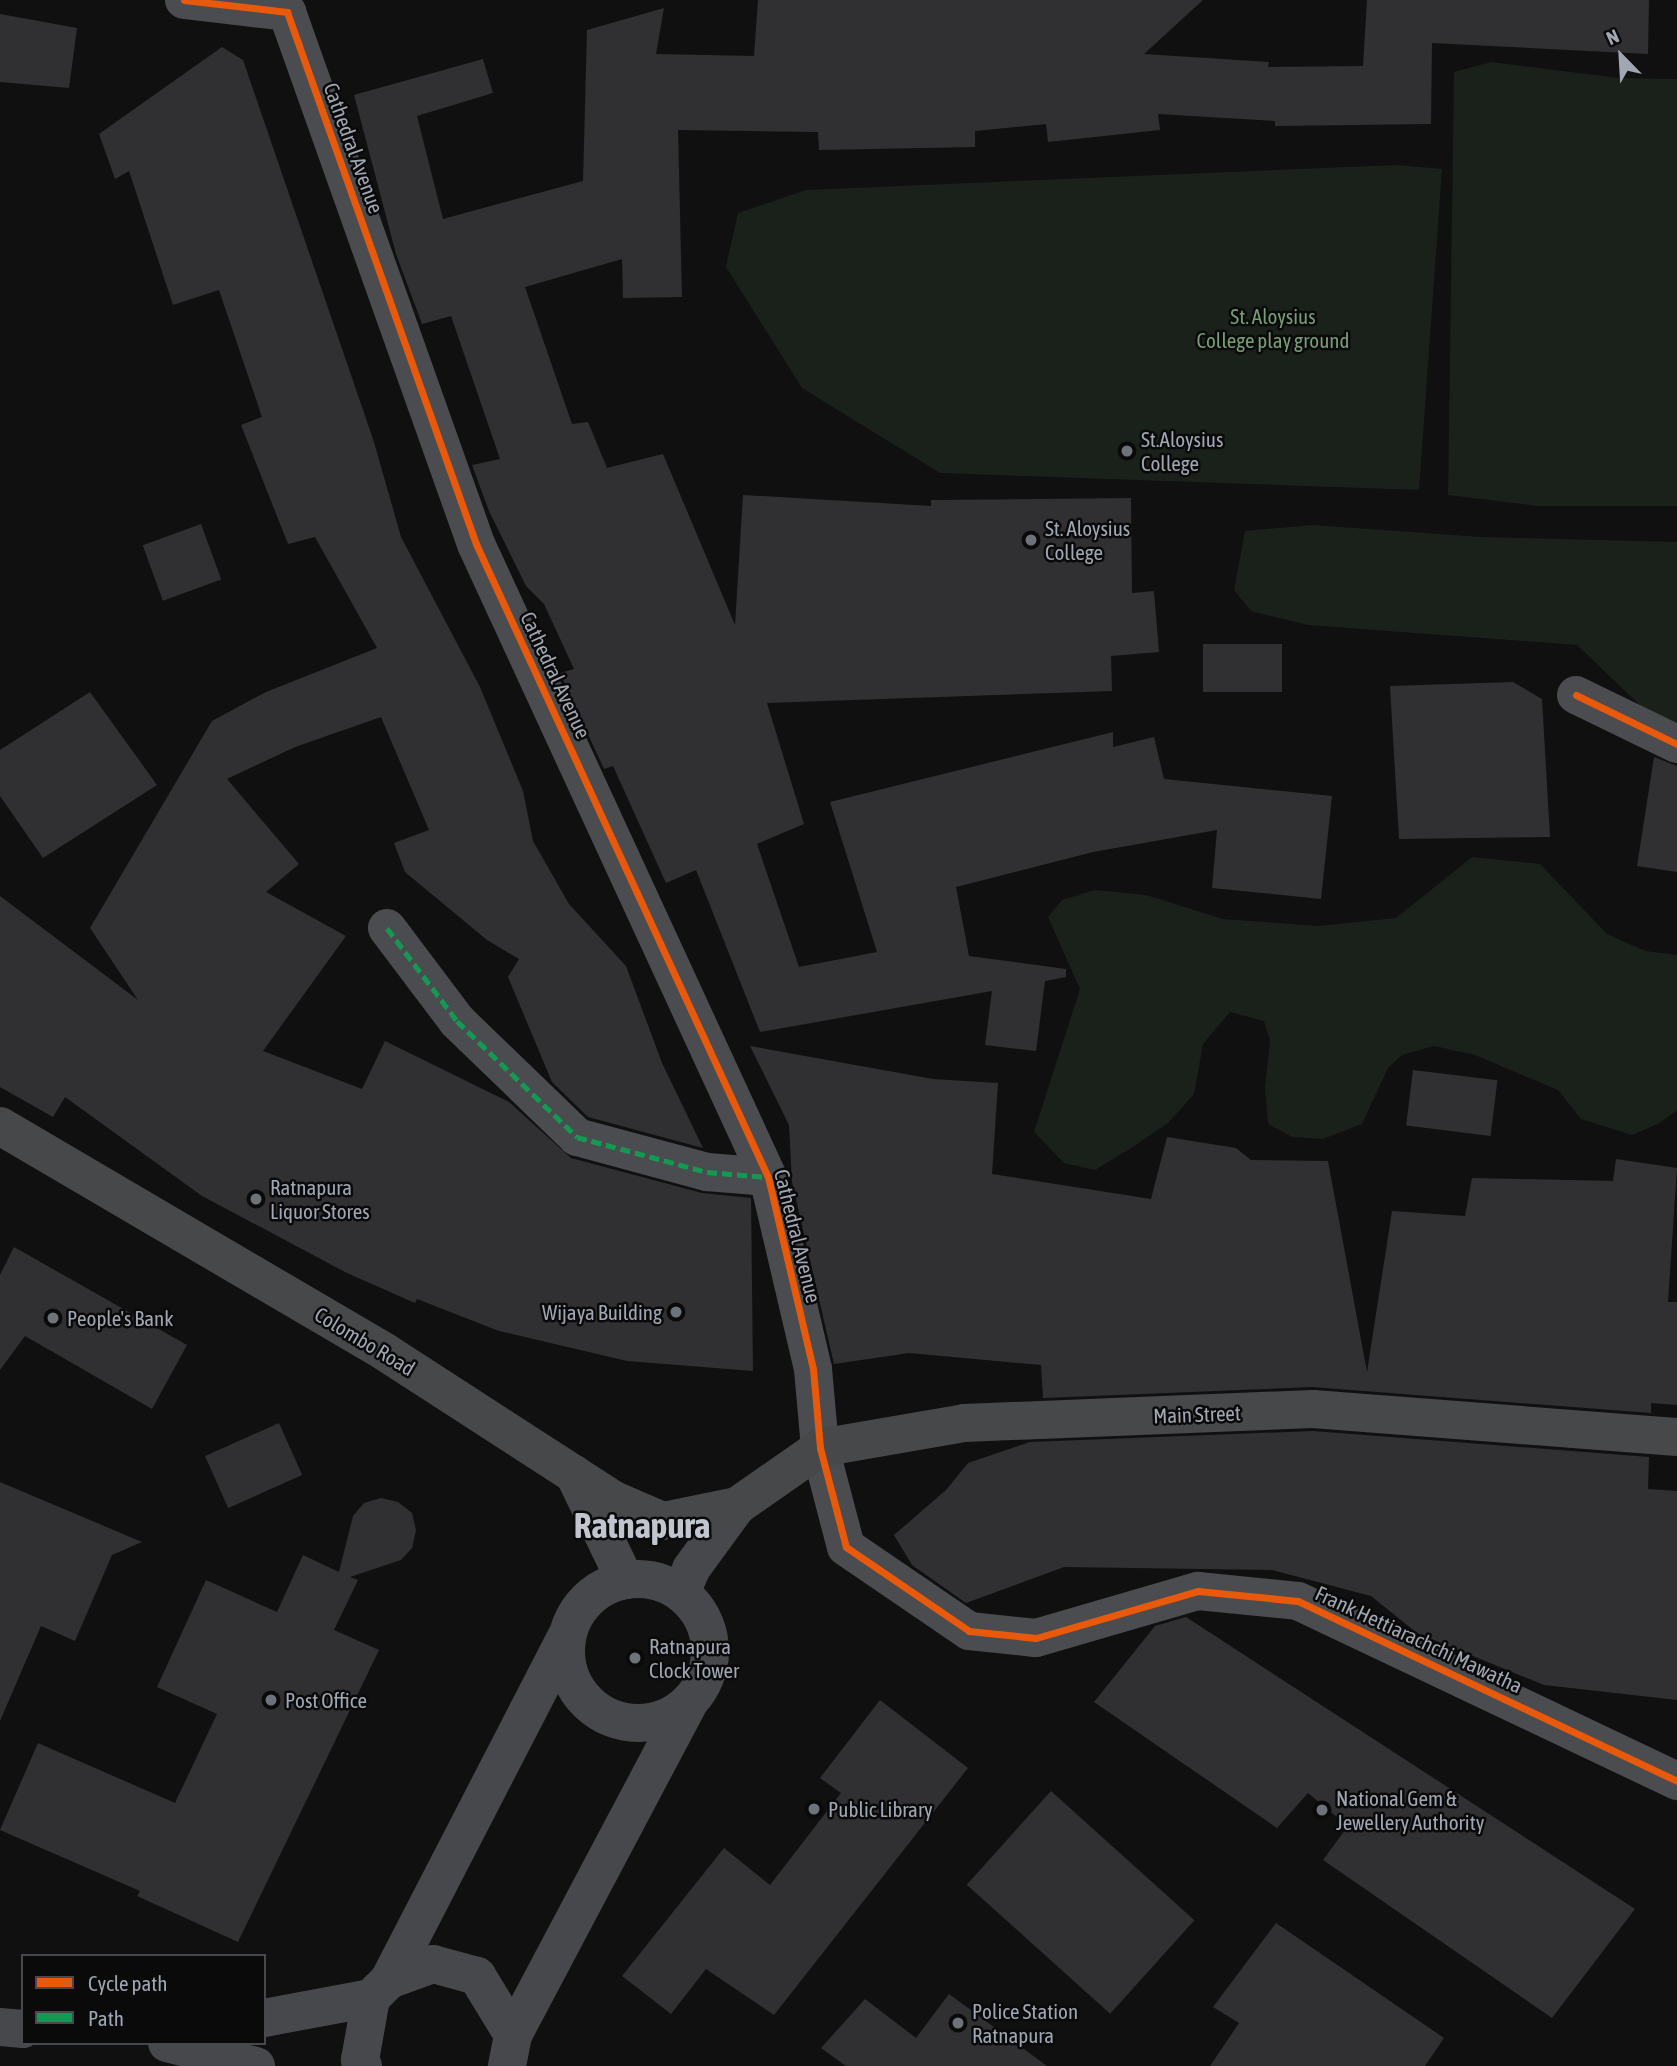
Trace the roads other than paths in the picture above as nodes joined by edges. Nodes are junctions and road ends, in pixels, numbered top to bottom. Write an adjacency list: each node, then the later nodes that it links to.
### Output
1 (184, 0): 6 (street, Cathedral Avenue)
2 (1576, 695): 3 (street)
3 (1677, 744)
4 (387, 928): 6 (street)
5 (0, 1126): 9 (highway, Colombo Road)
6 (768, 1177): 8 (street, Cathedral Avenue)
7 (1677, 1437): 8 (highway, Main Street)
8 (820, 1448): 10 (highway, Main Street); 15 (street, Frank Hettiarachchi Mawatha)
9 (574, 1474): 10 (highway, Colombo Road); 11 (main road)
10 (737, 1506): 12 (main road)
11 (625, 1580): 12 (main road); 13 (main road)
12 (681, 1593): 14 (main road)
13 (567, 1635): 14 (main road); 16 (main road)
14 (689, 1702): 21 (main road)
15 (1677, 1781)
16 (380, 1989): 17 (main road); 21 (main road); 23 (main road)
17 (266, 2018)
18 (0, 2027): 19 (main road)
19 (21, 2029)
20 (175, 2045): 22 (main road)
21 (510, 2050)
22 (256, 2066)
23 (363, 2066)

